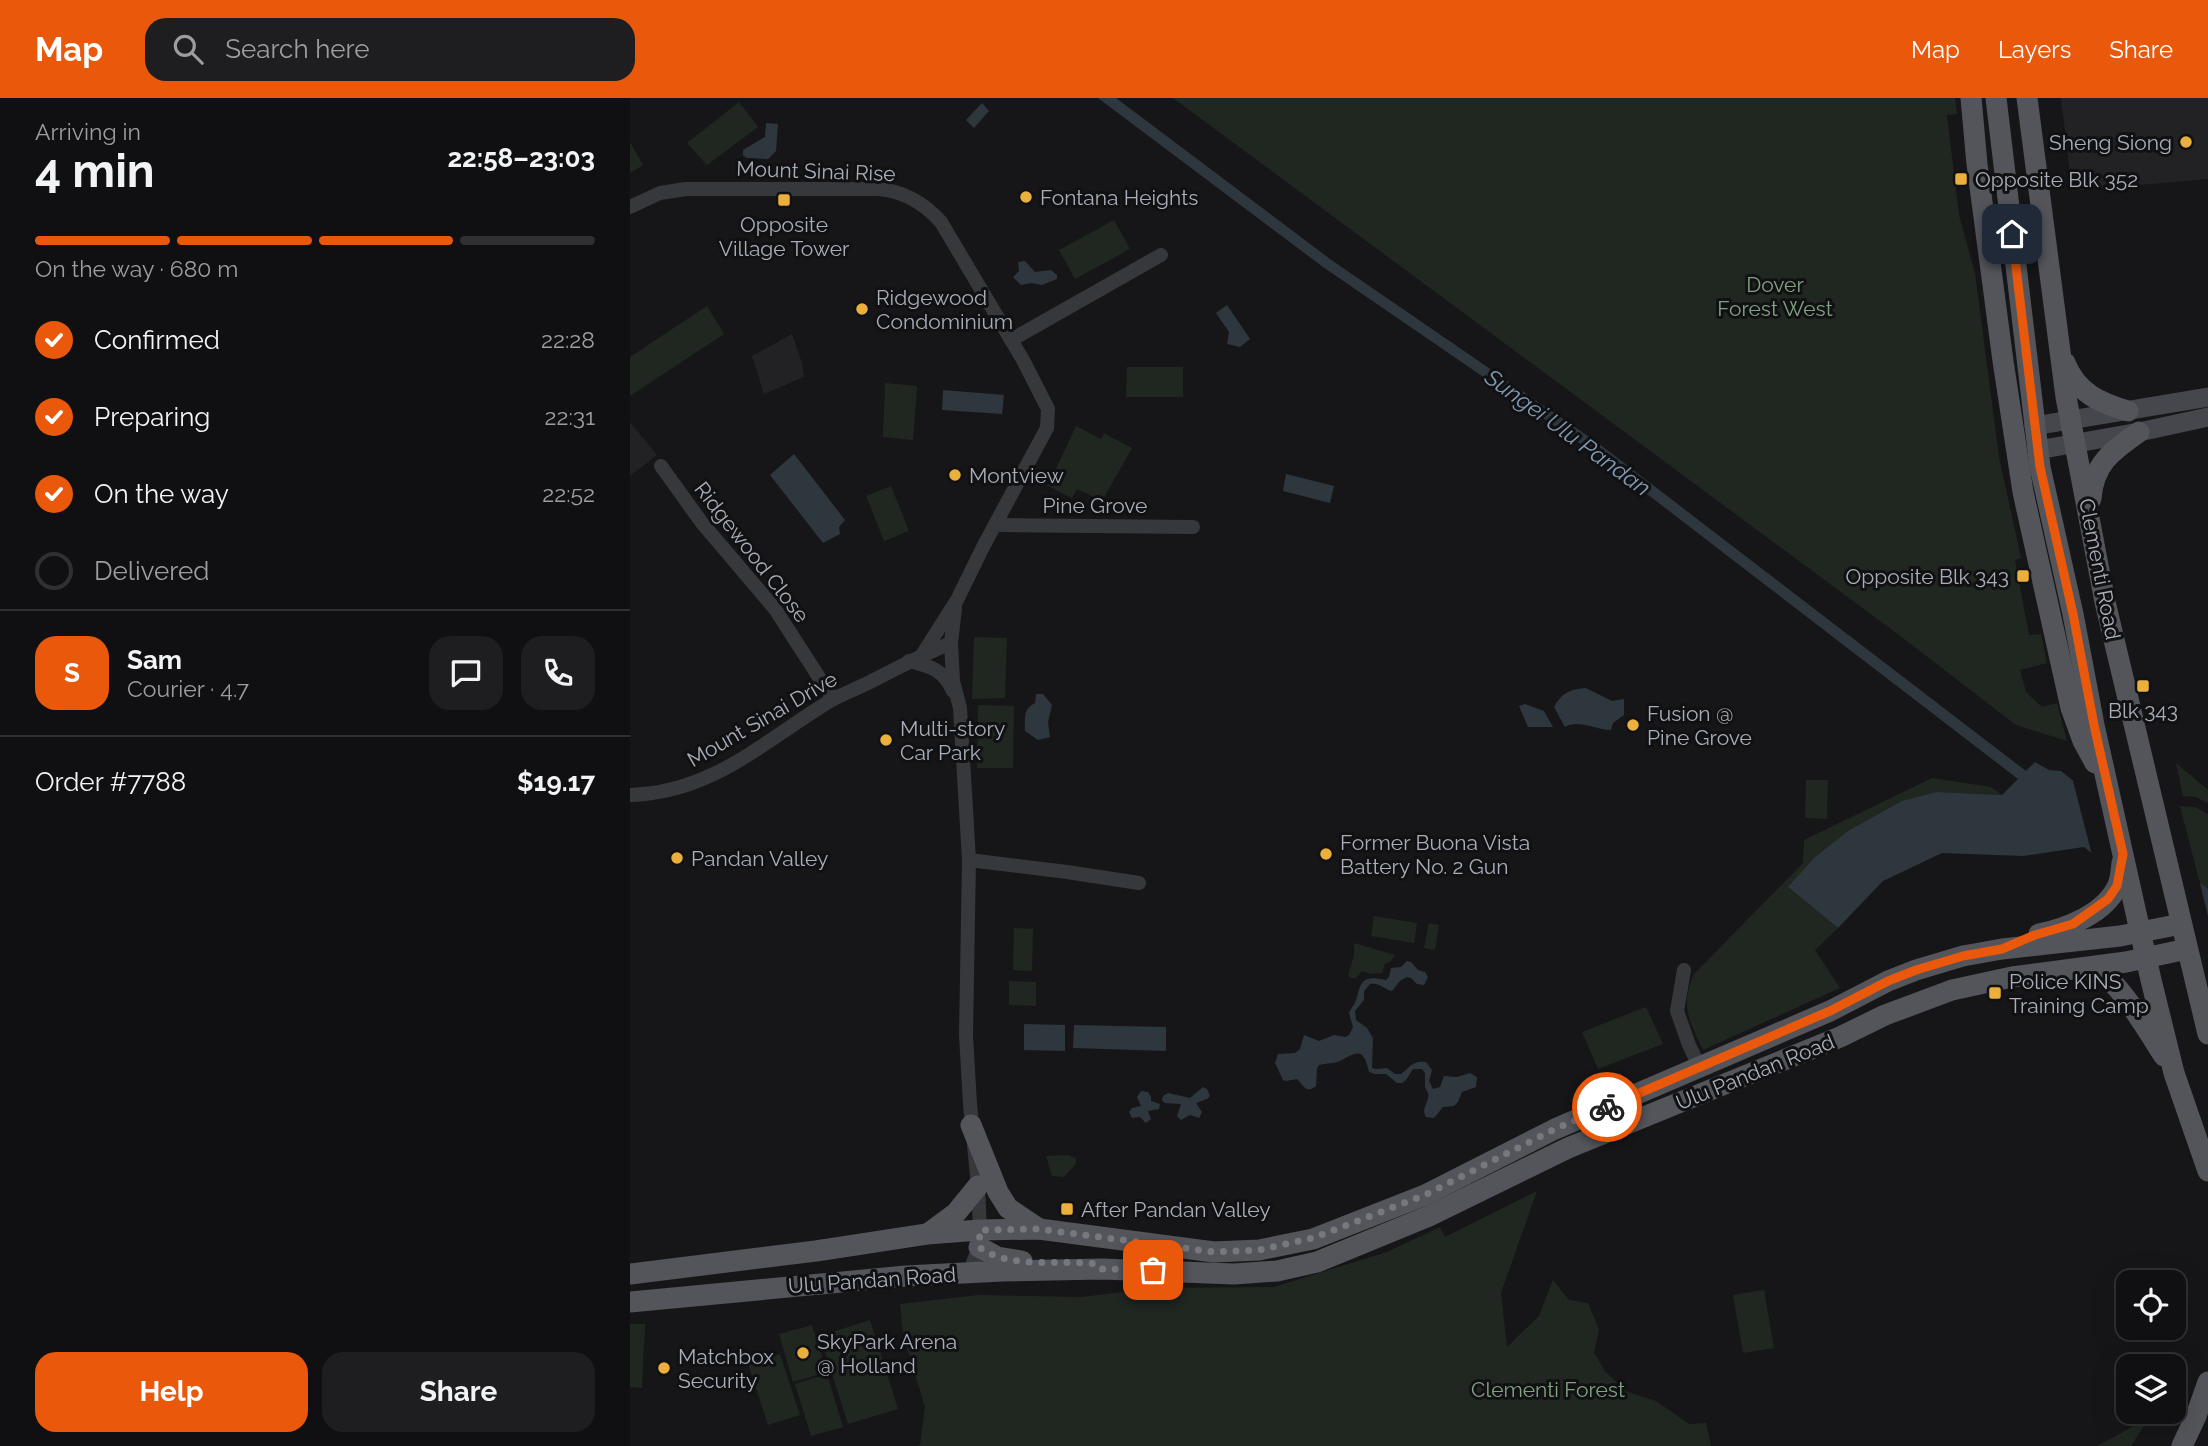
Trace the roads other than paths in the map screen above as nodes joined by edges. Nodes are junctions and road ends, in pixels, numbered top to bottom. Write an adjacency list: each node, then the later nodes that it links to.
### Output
1 (1971, 98): 25 (main road, Clementi Road)
2 (1996, 98): 12 (main road, Clementi Road)
3 (2027, 98): 7 (main road, Clementi Road)
4 (630, 207): 6 (street, Mount Sinai Rise)
5 (1161, 256): 6 (street)
6 (1011, 340): 18 (street, Mount Sinai Rise)
7 (2059, 349): 9 (main road); 11 (main road, Clementi Road)
8 (2208, 397): 9 (main road)
9 (2128, 411): 11 (main road)
10 (2208, 417): 13 (main road)
11 (2071, 420): 12 (main road); 14 (main road, Clementi Road)
12 (2034, 426): 15 (main road, Clementi Road)
13 (2139, 432): 14 (main road); 17 (main road)
14 (2075, 444): 15 (main road); 17 (main road, Clementi Road)
15 (2038, 450): 25 (main road, Clementi Road)
16 (661, 466): 23 (street, Ridgewood Close)
17 (2090, 522): 30 (main road, Clementi Road)
18 (996, 525): 19 (street, Pine Grove); 20 (street, Mount Sinai Rise)
19 (1193, 527)
20 (957, 600): 21 (street); 22 (street)
21 (951, 643): 22 (street, Mount Sinai Drive); 24 (street)
22 (915, 658): 23 (street, Mount Sinai Drive); 24 (street)
23 (833, 699): 26 (street, Mount Sinai Drive)
24 (960, 708): 28 (street)
25 (2109, 790): 27 (main road, Clementi Road)
26 (630, 795)
27 (2123, 854): 31 (main road, Clementi Road); 32 (main road)
28 (969, 860): 29 (street); 42 (street)
29 (1139, 883)
30 (2181, 924): 31 (main road, Ulu Pandan Road); 33 (main road, Clementi Road)
31 (2140, 932): 32 (main road, Ulu Pandan Road); 34 (main road, Clementi Road)
32 (2002, 949): 37 (main road, Ulu Pandan Road)
33 (2187, 949): 34 (main road, Ulu Pandan Road); 39 (main road, Clementi Road)
34 (2146, 958): 35 (main road, Ulu Pandan Road); 41 (main road, Clementi Road)
35 (2079, 968): 38 (main road, Ulu Pandan Road); 41 (main road)
36 (1684, 970): 40 (street)
37 (1853, 999): 38 (main road); 40 (main road, Ulu Pandan Road)
38 (1885, 1015): 48 (main road, Ulu Pandan Road)
39 (2208, 1034)
40 (1700, 1068): 45 (main road, Ulu Pandan Road)
41 (2175, 1073): 43 (main road, Clementi Road)
42 (971, 1125): 44 (street); 45 (main road)
43 (2208, 1171)
44 (978, 1185): 46 (main road); 47 (street)
45 (1039, 1229): 47 (main road, Ulu Pandan Road)
46 (927, 1234): 47 (main road, Ulu Pandan Road); 50 (main road, Ulu Pandan Road)
47 (980, 1239): 48 (main road); 49 (street)
48 (1102, 1269): 49 (main road, Ulu Pandan Road)
49 (969, 1273): 51 (main road, Ulu Pandan Road)
50 (630, 1274)
51 (630, 1302)
52 (2208, 1382): 53 (main road)
53 (2182, 1446)

